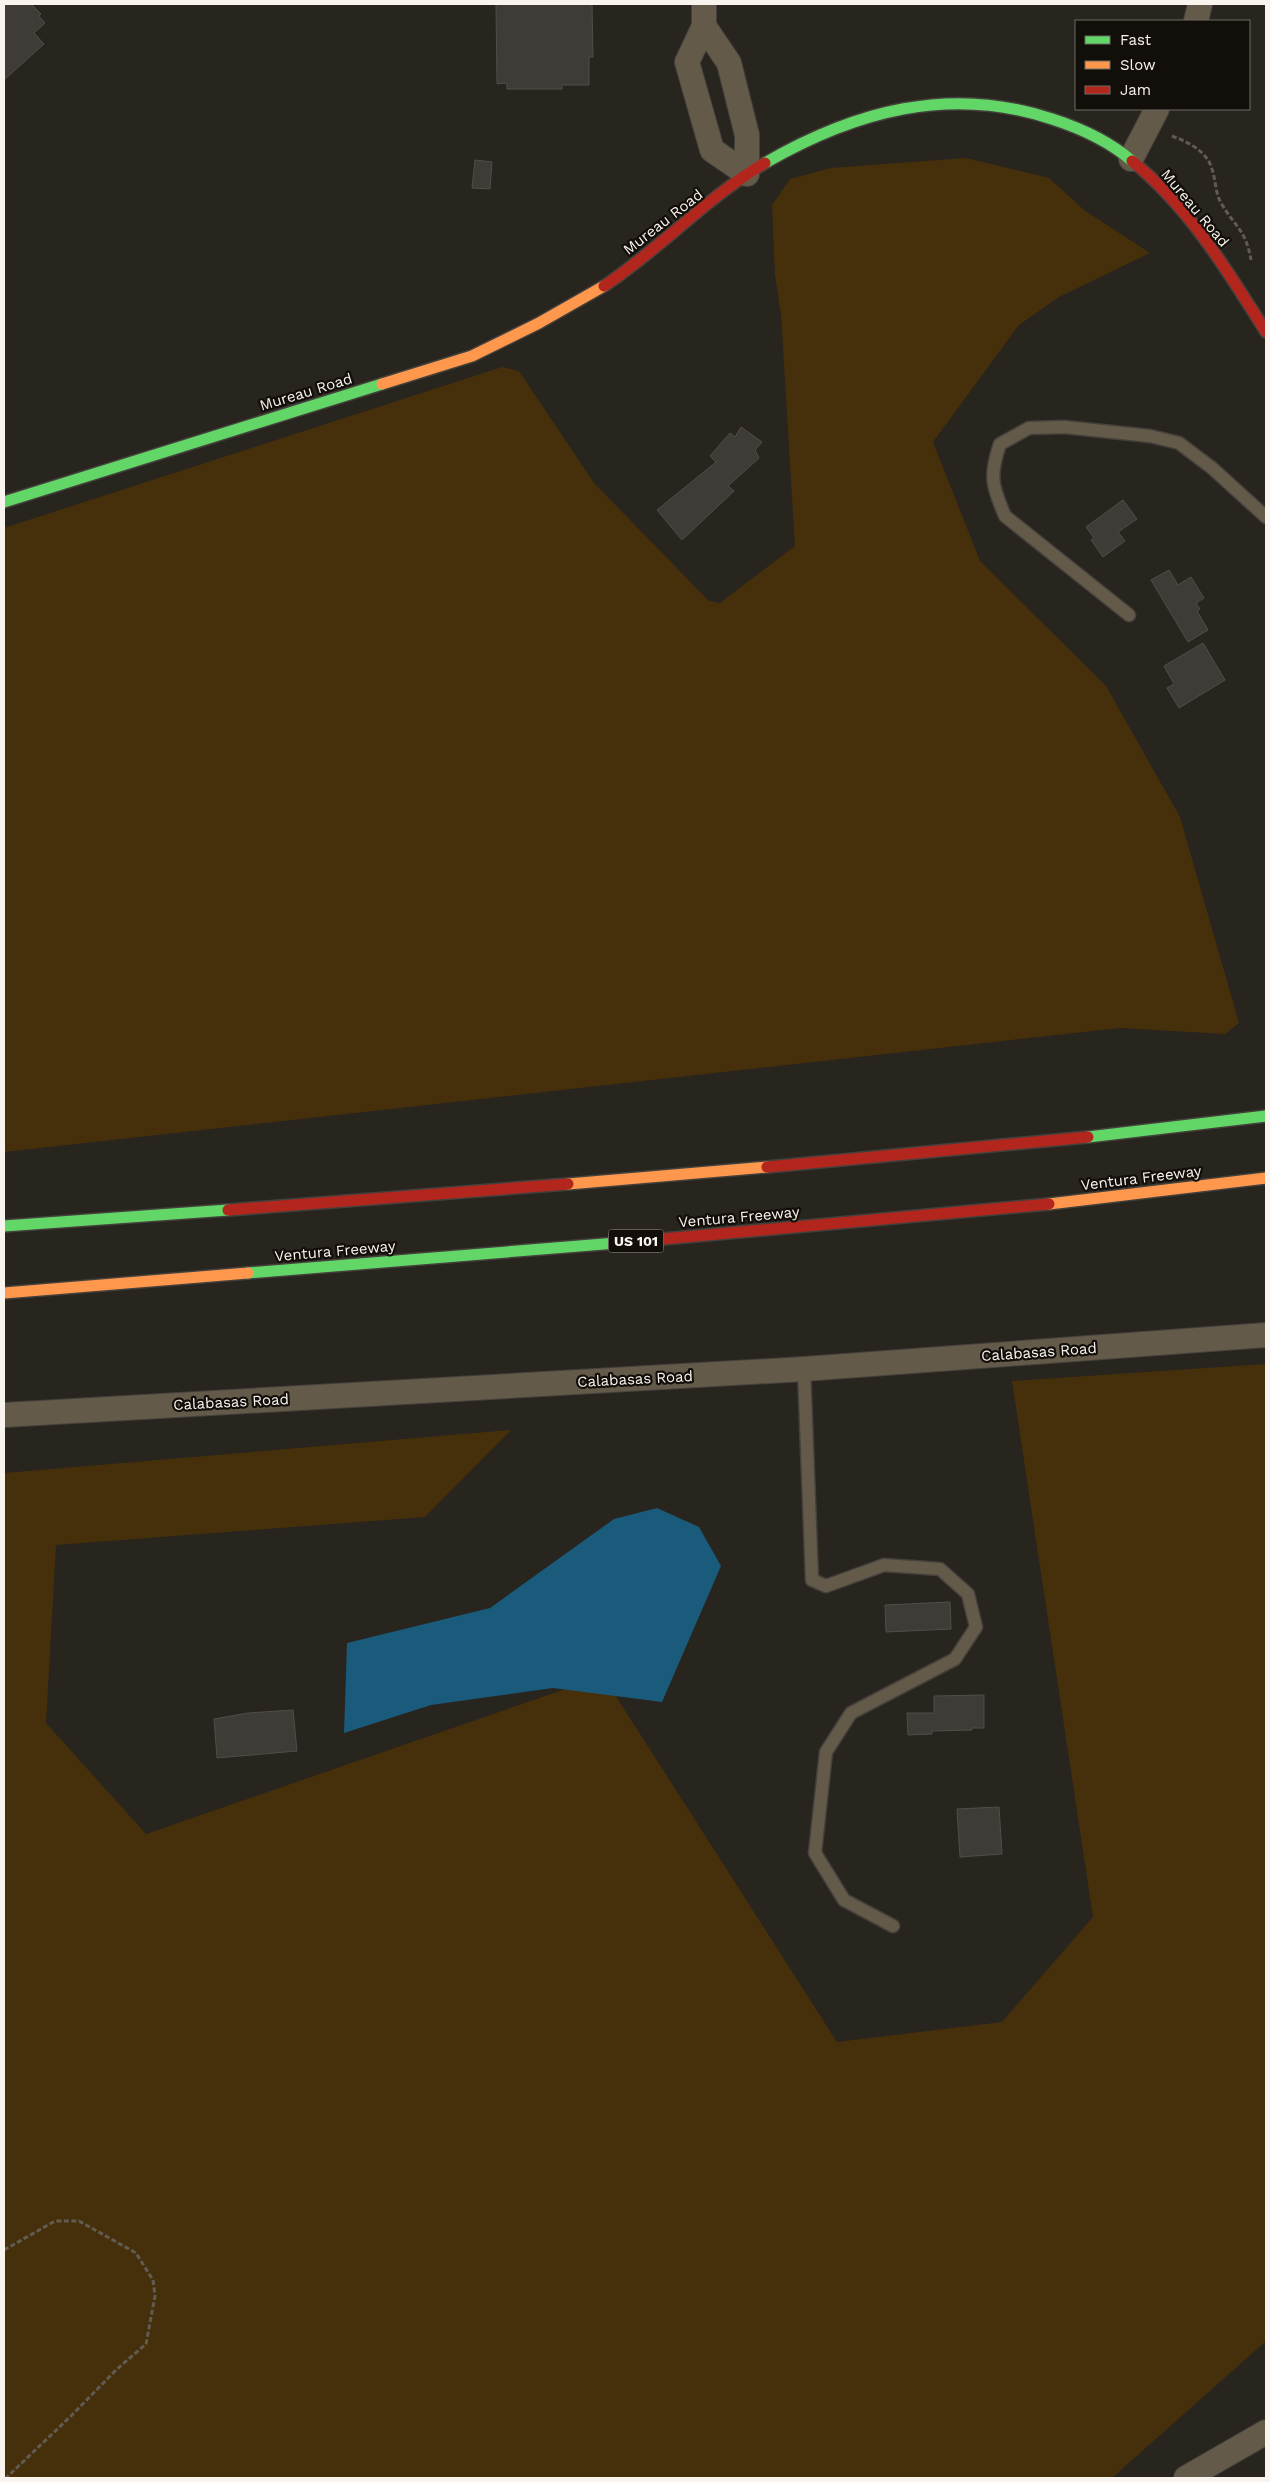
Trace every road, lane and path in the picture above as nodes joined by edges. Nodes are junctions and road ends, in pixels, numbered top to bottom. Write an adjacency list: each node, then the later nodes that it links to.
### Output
1 (1200, 4): 3 (street)
2 (704, 15): 7 (street); 7 (street)
3 (1196, 20)
4 (1156, 110): 6 (street)
5 (1172, 136): 8 (path)
6 (1131, 159): 7 (main road, Mureau Road); 9 (main road, Mureau Road)
7 (747, 174): 10 (main road, Mureau Road)
8 (1252, 263)
9 (1266, 332)
10 (4, 502)
11 (1266, 517): 12 (lane)
12 (1129, 615)
13 (1266, 1116): 15 (main road)
14 (1266, 1178): 16 (main road, Ventura Freeway / US 101)
15 (4, 1226)
16 (4, 1293)
17 (1266, 1335): 18 (street, Calabasas Road)
18 (804, 1369): 19 (street, Calabasas Road); 20 (lane)
19 (4, 1415)
20 (893, 1926)
21 (4, 2250): 23 (path)
22 (1266, 2432): 24 (street)
23 (6, 2478)
24 (1186, 2478)

